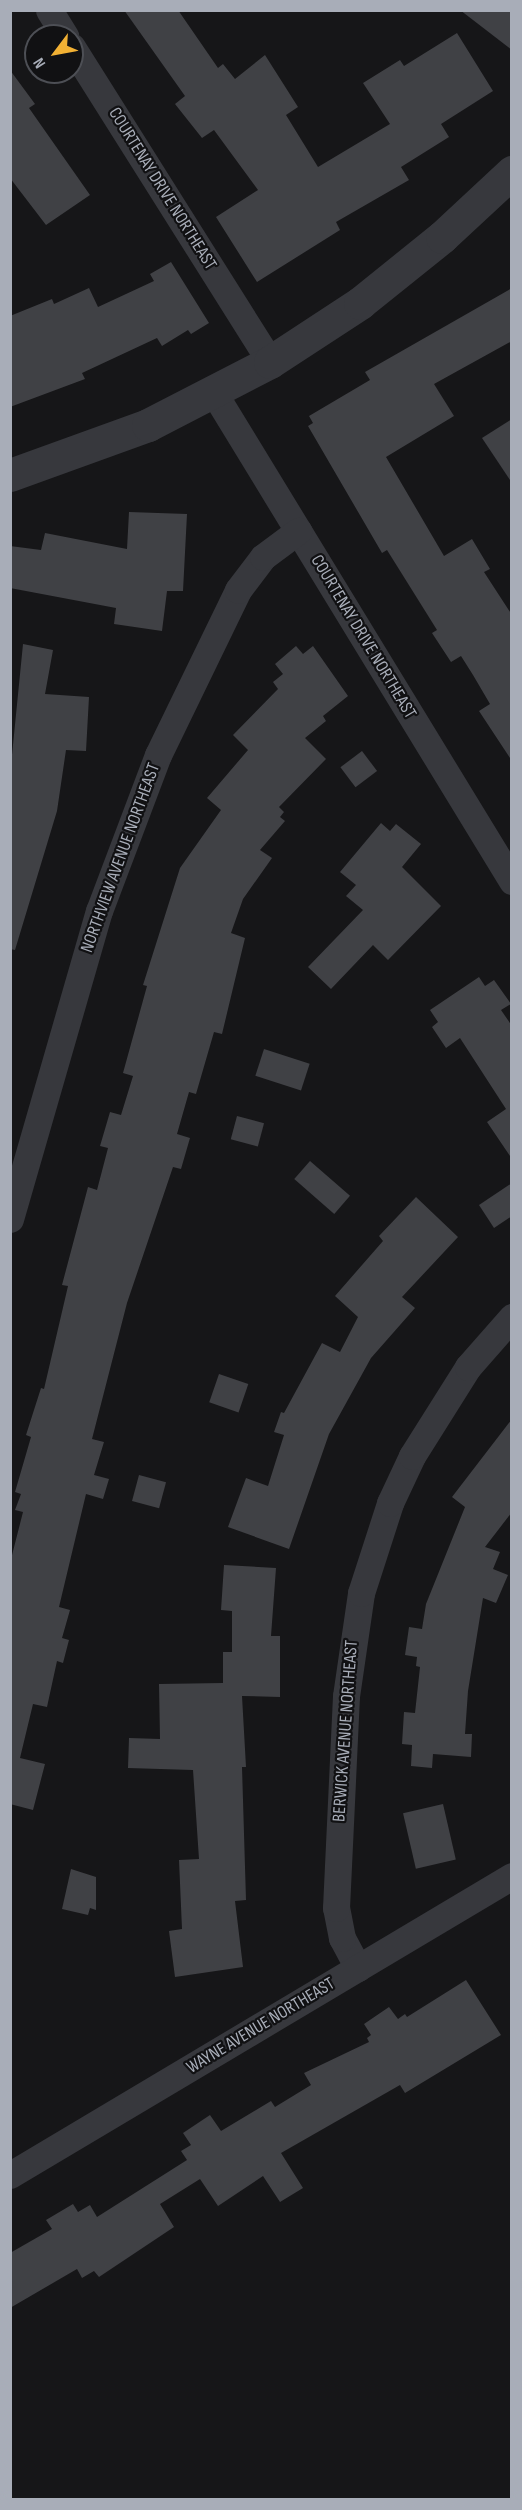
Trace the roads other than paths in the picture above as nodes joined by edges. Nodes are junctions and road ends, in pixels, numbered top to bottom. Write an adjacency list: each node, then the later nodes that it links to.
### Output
1 (49, 10): 2 (street)
2 (58, 24)
3 (84, 66): 5 (street, COURTENAY DRIVE NORTHEAST)
4 (512, 172): 5 (street)
5 (270, 362): 6 (street)
6 (214, 393): 7 (street); 8 (street, COURTENAY DRIVE NORTHEAST)
7 (10, 475)
8 (298, 531): 9 (street, COURTENAY DRIVE NORTHEAST); 10 (street, NORTHVIEW AVENUE NORTHEAST)
9 (512, 881)
10 (10, 1219)
11 (512, 1317): 13 (street, BERWICK AVENUE NORTHEAST)
12 (512, 1876): 13 (street, WAYNE AVENUE NORTHEAST)
13 (358, 1968): 14 (street, WAYNE AVENUE NORTHEAST)
14 (10, 2175)

